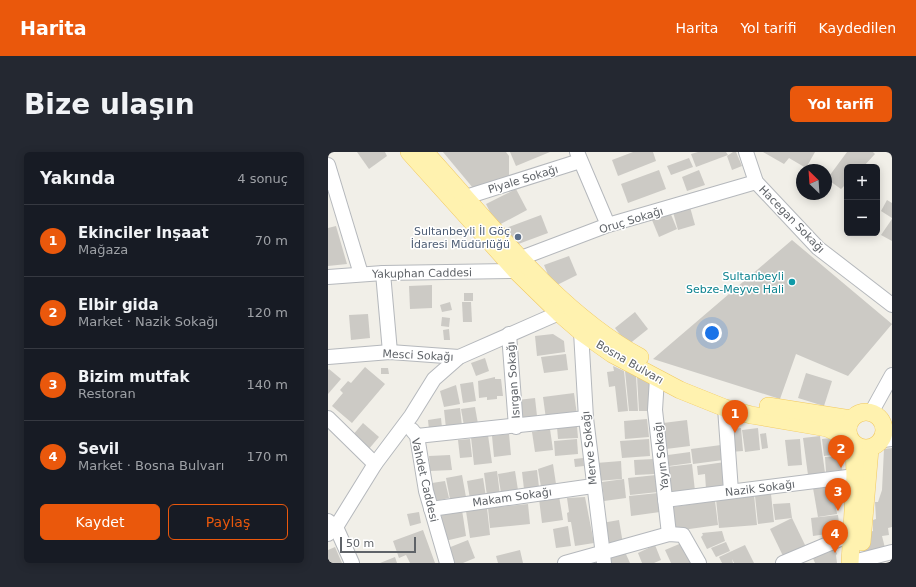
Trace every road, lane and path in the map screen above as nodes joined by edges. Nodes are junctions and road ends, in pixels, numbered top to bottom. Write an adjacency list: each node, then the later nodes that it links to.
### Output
1 (409, 152): 9 (main road, Bosna Bulvarı)
2 (425, 152): 7 (main road, Bosna Bulvarı)
3 (746, 152): 6 (street, Hacegan Sokağı)
4 (578, 157): 7 (street, Piyale Sokağı); 8 (street)
5 (328, 165): 11 (street)
6 (756, 182): 8 (street, Oruç Sokağı); 13 (street, Hacegan Sokağı)
7 (466, 197): 9 (main road, Bosna Bulvarı)
8 (608, 225): 9 (street, Oruç Sokağı)
9 (519, 265): 10 (street, Yakuphan Caddesi); 14 (main road, Bosna Bulvarı); 26 (main road, Bosna Bulvarı)
10 (383, 273): 11 (street, Yakuphan Caddesi); 17 (street)
11 (361, 274): 12 (street, Yakuphan Caddesi)
12 (328, 277)
13 (892, 305)
14 (559, 313): 15 (main road, Bosna Bulvarı); 16 (street)
15 (581, 332): 21 (main road, Bosna Bulvarı); 25 (street, Merve Sokağı)
16 (509, 334): 19 (street); 28 (street, Isırgan Sokağı)
17 (390, 352): 18 (street, Mesci Sokağı); 19 (street, Mesci Sokağı)
18 (328, 356)
19 (459, 357): 27 (street)
20 (892, 375): 23 (street)
21 (657, 378): 22 (main road, Bosna Bulvarı); 35 (street, Yayın Sokağı)
22 (725, 408): 30 (main road, Bosna Bulvarı); 34 (street)
23 (871, 413): 26 (main road); 30 (main road)
24 (328, 418): 31 (street)
25 (586, 418): 28 (street); 33 (street, Merve Sokağı)
26 (851, 419): 30 (main road)
27 (406, 422): 29 (street, Vahdet Caddesi); 31 (street)
28 (516, 427): 29 (street)
29 (417, 436): 36 (street, Vahdet Caddesi)
30 (870, 442): 32 (main road); 42 (main road)
31 (375, 464): 37 (street)
32 (855, 476): 34 (street, Nazik Sokağı); 39 (main road)
33 (593, 486): 36 (street, Makam Sokağı); 41 (street, Merve Sokağı)
34 (731, 491): 35 (street, Nazik Sokağı)
35 (665, 500): 38 (street, Yayın Sokağı)
36 (431, 509): 44 (street, Vahdet Caddesi)
37 (331, 527): 43 (street)
38 (669, 534): 41 (street); 46 (street)
39 (852, 534): 42 (main road); 47 (street)
40 (892, 552): 42 (street)
41 (603, 558): 45 (street)
42 (857, 562)
43 (352, 563)
44 (447, 563)
45 (565, 563)
46 (699, 563)
47 (783, 563)

